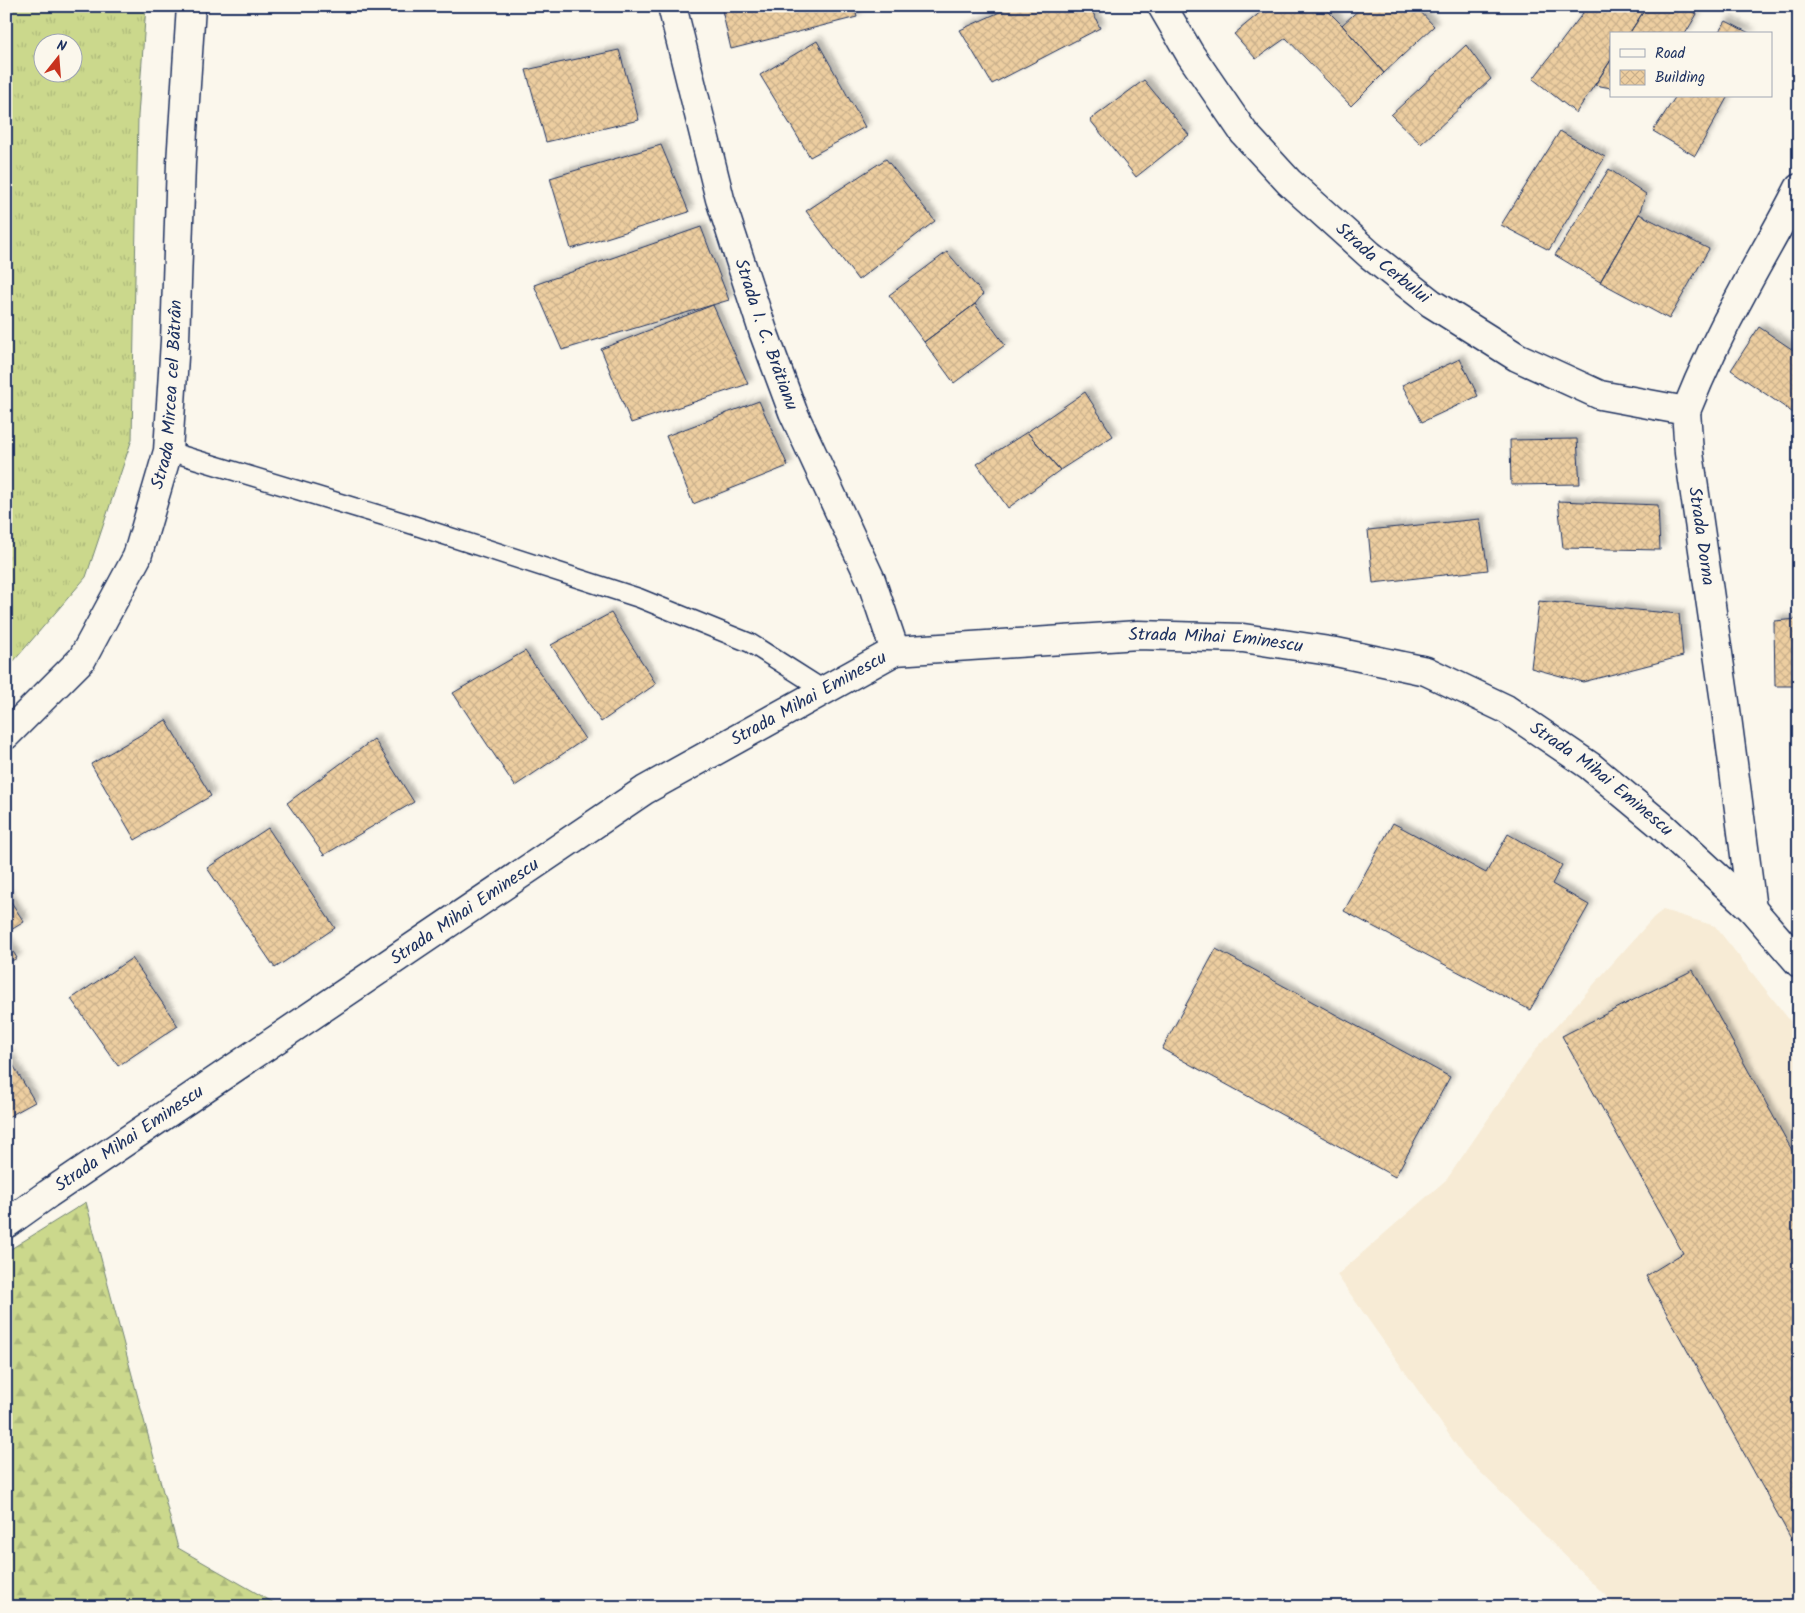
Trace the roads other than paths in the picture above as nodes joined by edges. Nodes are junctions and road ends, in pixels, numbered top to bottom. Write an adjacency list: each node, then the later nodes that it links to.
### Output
1 (190, 6): 6 (street, Strada Mircea cel Bătrân)
2 (672, 6): 7 (street, Strada I. C. Brătianu)
3 (1162, 6): 5 (street, Strada Cerbului)
4 (1799, 188): 5 (street, Strada Dorna)
5 (1686, 411): 10 (street, Strada Dorna)
6 (168, 451): 8 (lane); 9 (street, Strada Mircea cel Bătrân)
7 (895, 651): 8 (street, Strada Mihai Eminescu); 10 (street, Strada Mihai Eminescu)
8 (824, 690): 12 (street, Strada Mihai Eminescu)
9 (6, 735)
10 (1752, 909): 11 (street, Strada Mihai Eminescu)
11 (1799, 963)
12 (6, 1224)

